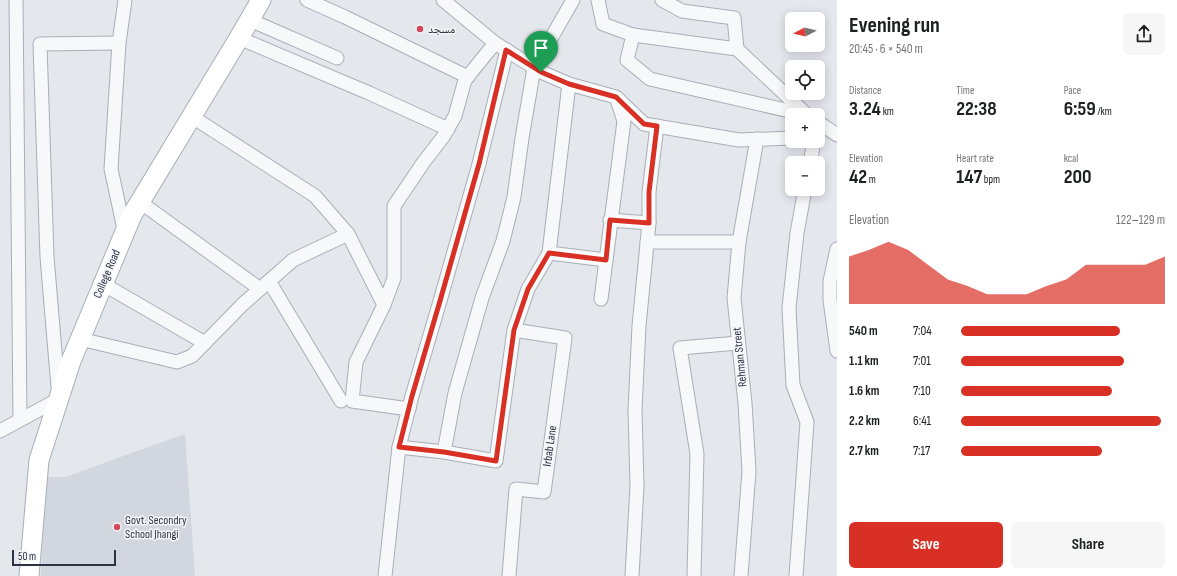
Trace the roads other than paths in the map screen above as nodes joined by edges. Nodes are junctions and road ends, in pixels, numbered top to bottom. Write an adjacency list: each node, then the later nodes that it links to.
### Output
1 (16, 0): 55 (street)
2 (125, 0): 13 (street)
3 (261, 0): 9 (main road, College Road)
4 (306, 0): 18 (street)
5 (443, 0): 12 (street)
6 (573, 0): 17 (street)
7 (598, 0): 10 (street)
8 (662, 0): 14 (street)
9 (250, 20): 11 (main road, College Road); 16 (street)
10 (633, 35): 14 (street); 22 (street)
11 (240, 38): 23 (main road, College Road); 26 (street)
12 (495, 43): 15 (street); 18 (street)
13 (119, 44): 36 (street); 52 (street)
14 (737, 49): 21 (street)
15 (506, 50): 17 (street); 54 (street)
16 (337, 58)
17 (534, 68): 19 (street); 58 (street)
18 (468, 77): 26 (street)
19 (569, 84): 20 (street); 41 (street)
20 (616, 97): 24 (street); 34 (street)
21 (800, 108)
22 (785, 110)
23 (192, 116): 33 (main road, College Road); 37 (street)
24 (657, 126): 29 (street); 35 (street)
25 (825, 127): 27 (street)
26 (448, 129): 46 (street)
27 (837, 135)
28 (785, 138): 29 (street)
29 (757, 139): 39 (street, Rehman Street)
30 (825, 139): 31 (street)
31 (837, 139)
32 (804, 196): 65 (street)
33 (140, 202): 36 (main road, College Road); 44 (street)
34 (610, 220): 35 (street); 42 (street)
35 (649, 223): 38 (street)
36 (124, 234): 43 (main road, College Road)
37 (348, 234): 44 (street); 46 (street)
38 (647, 242): 39 (street); 62 (street)
39 (740, 242): 50 (street, Rehman Street)
40 (837, 249): 51 (street)
41 (549, 253): 42 (street); 47 (street)
42 (606, 260): 45 (street)
43 (103, 284): 48 (main road, College Road); 49 (street)
44 (264, 285): 49 (street); 53 (street)
45 (601, 299)
46 (384, 305): 54 (street)
47 (514, 330): 58 (street); 61 (street, Irbab Lane)
48 (80, 339): 49 (street); 52 (main road, College Road)
49 (205, 343)
50 (738, 343): 63 (street); 64 (street, Rehman Street)
51 (837, 351)
52 (58, 399): 55 (street); 59 (main road, College Road)
53 (340, 401)
54 (409, 409): 57 (street)
55 (20, 419): 56 (street)
56 (0, 431)
57 (399, 447): 58 (street); 60 (street)
58 (444, 452)
59 (29, 576)
60 (385, 576)
61 (509, 576)
62 (632, 576)
63 (694, 576)
64 (741, 576)
65 (796, 576)

